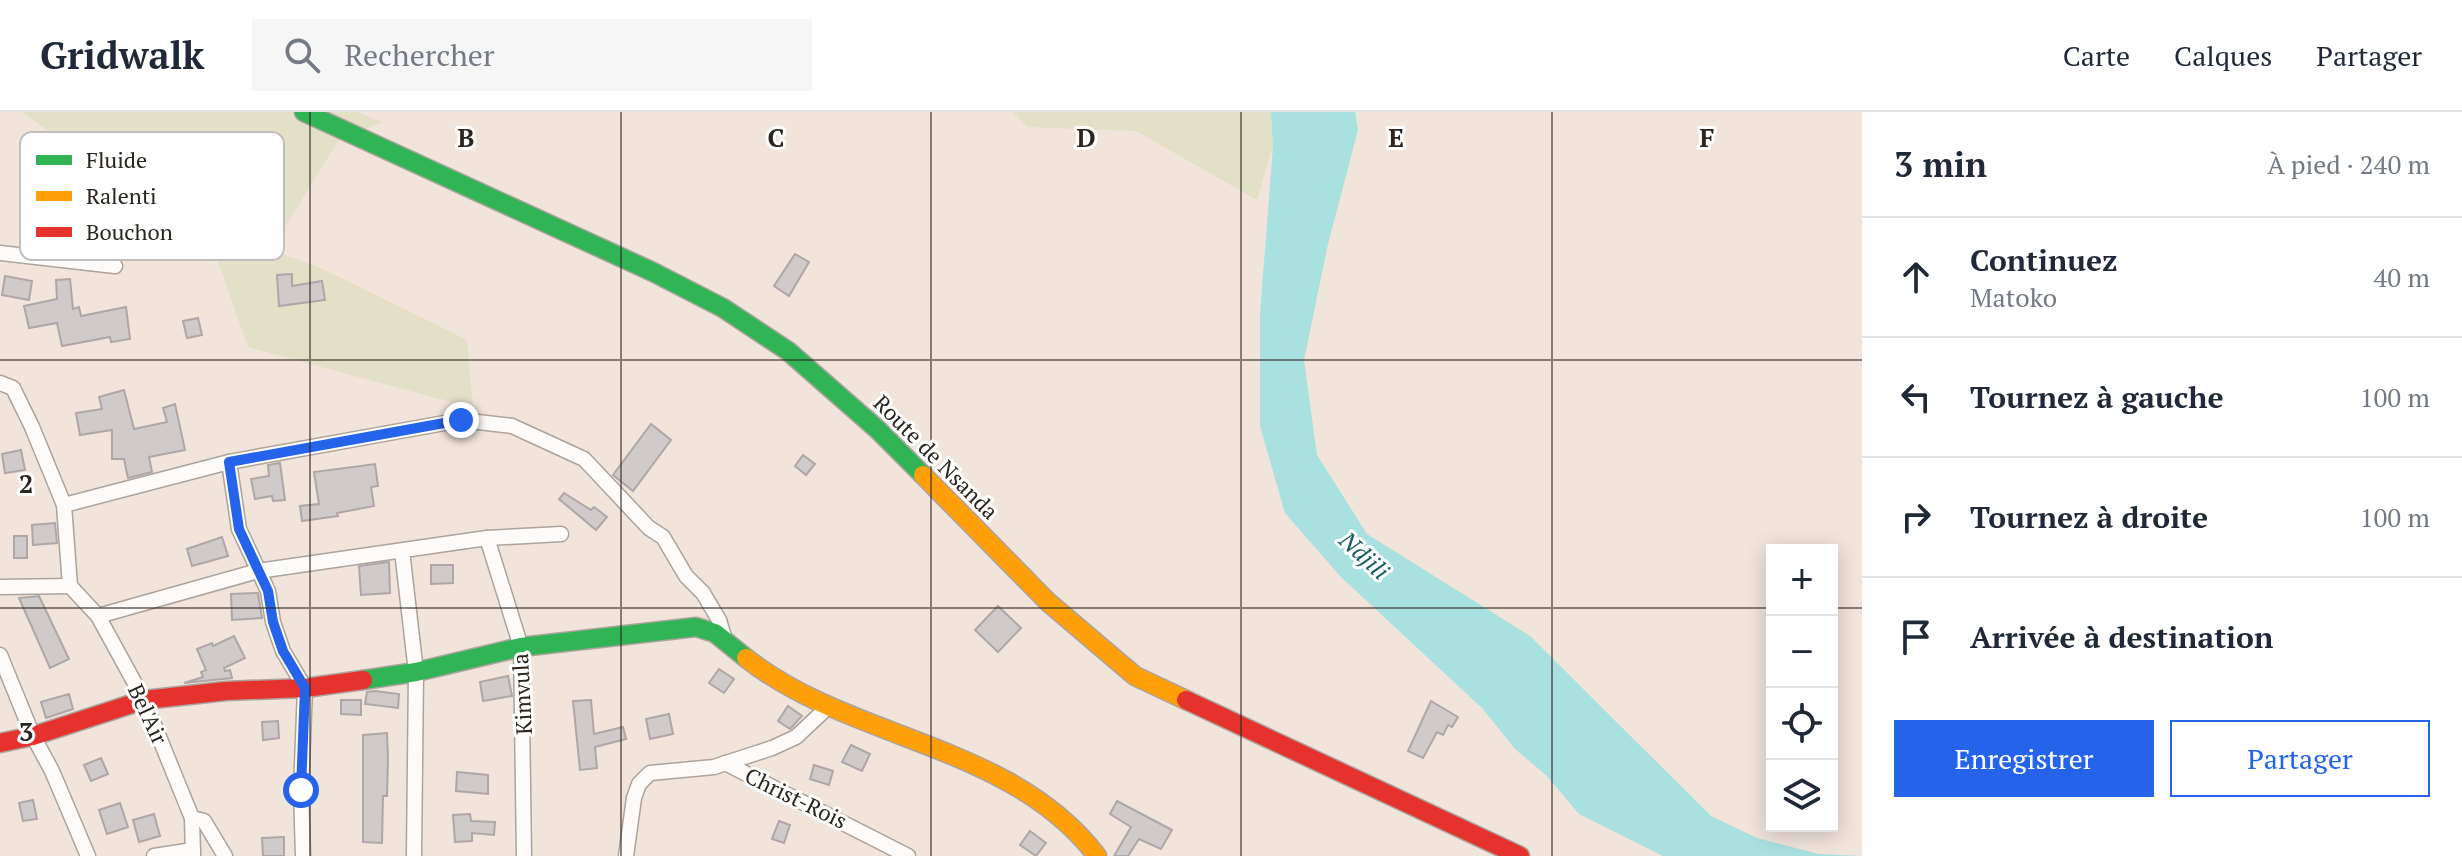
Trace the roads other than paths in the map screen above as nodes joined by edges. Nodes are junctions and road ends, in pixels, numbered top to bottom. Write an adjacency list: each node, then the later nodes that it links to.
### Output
1 (304, 112): 37 (street, Route de Nsanda)
2 (0, 253): 3 (street)
3 (20, 255)
4 (62, 260): 5 (street)
5 (115, 266)
6 (0, 383): 8 (street)
7 (229, 462): 8 (street); 12 (street); 16 (street)
8 (64, 505): 13 (street)
9 (561, 534): 10 (street)
10 (487, 538): 11 (street); 17 (street, Kimvula)
11 (402, 551): 12 (street); 19 (street)
12 (258, 571): 15 (street); 20 (street)
13 (70, 586): 14 (street); 15 (street, Bel'Air)
14 (0, 587)
15 (98, 616): 21 (street, Bel'Air)
16 (725, 640): 17 (street); 22 (street)
17 (521, 647): 19 (street); 33 (street, Kimvula)
18 (0, 655): 23 (street)
19 (416, 672): 20 (street); 32 (street)
20 (305, 688): 21 (street); 31 (street)
21 (144, 700): 23 (street); 26 (street, Bel'Air)
22 (829, 706): 25 (street); 36 (street)
23 (33, 736): 24 (street); 28 (street)
24 (0, 743)
25 (725, 763): 34 (street); 35 (street, Christ-Rois)
26 (192, 818): 27 (street, Bel'Air); 30 (street)
27 (193, 853): 29 (street)
28 (88, 856)
29 (154, 856)
30 (225, 856)
31 (303, 856)
32 (414, 856)
33 (524, 856)
34 (626, 856)
35 (908, 856)
36 (1097, 856)
37 (1520, 856)

